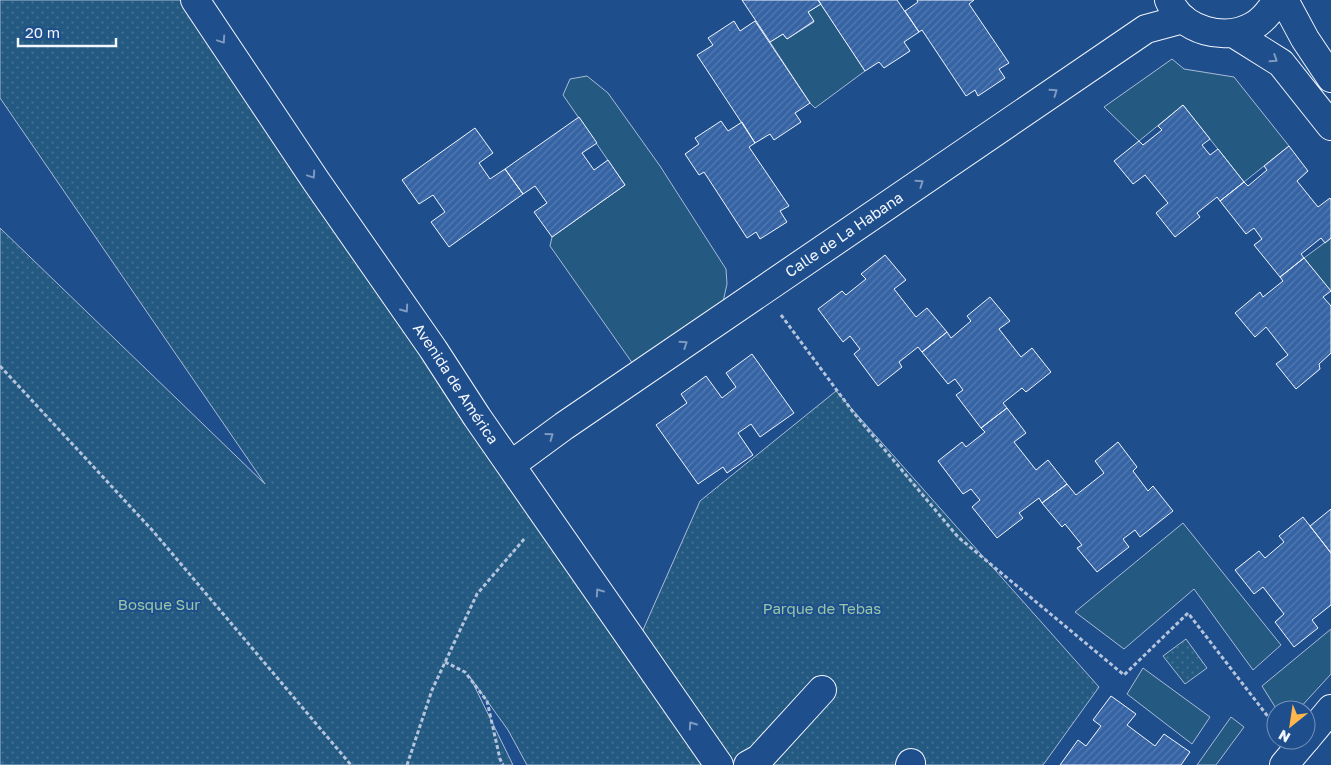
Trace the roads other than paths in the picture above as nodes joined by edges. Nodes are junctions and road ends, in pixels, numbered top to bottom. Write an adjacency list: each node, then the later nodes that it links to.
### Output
1 (194, 0): 8 (street, Avenida de América, one-way to 8)
2 (1277, 0): 5 (street)
3 (1284, 0): 6 (street)
4 (1176, 10): 5 (street); 8 (street, Calle de La Habana, one-way to 4)
5 (1233, 33): 7 (street, one-way to 7)
6 (1331, 78)
7 (1331, 126)
8 (511, 464): 13 (street, Avenida de América, one-way to 8)
9 (822, 690): 14 (street)
10 (1331, 710): 11 (street)
11 (1316, 727)
12 (1297, 750): 15 (street)
13 (720, 765)
14 (748, 765)
15 (1284, 765)

